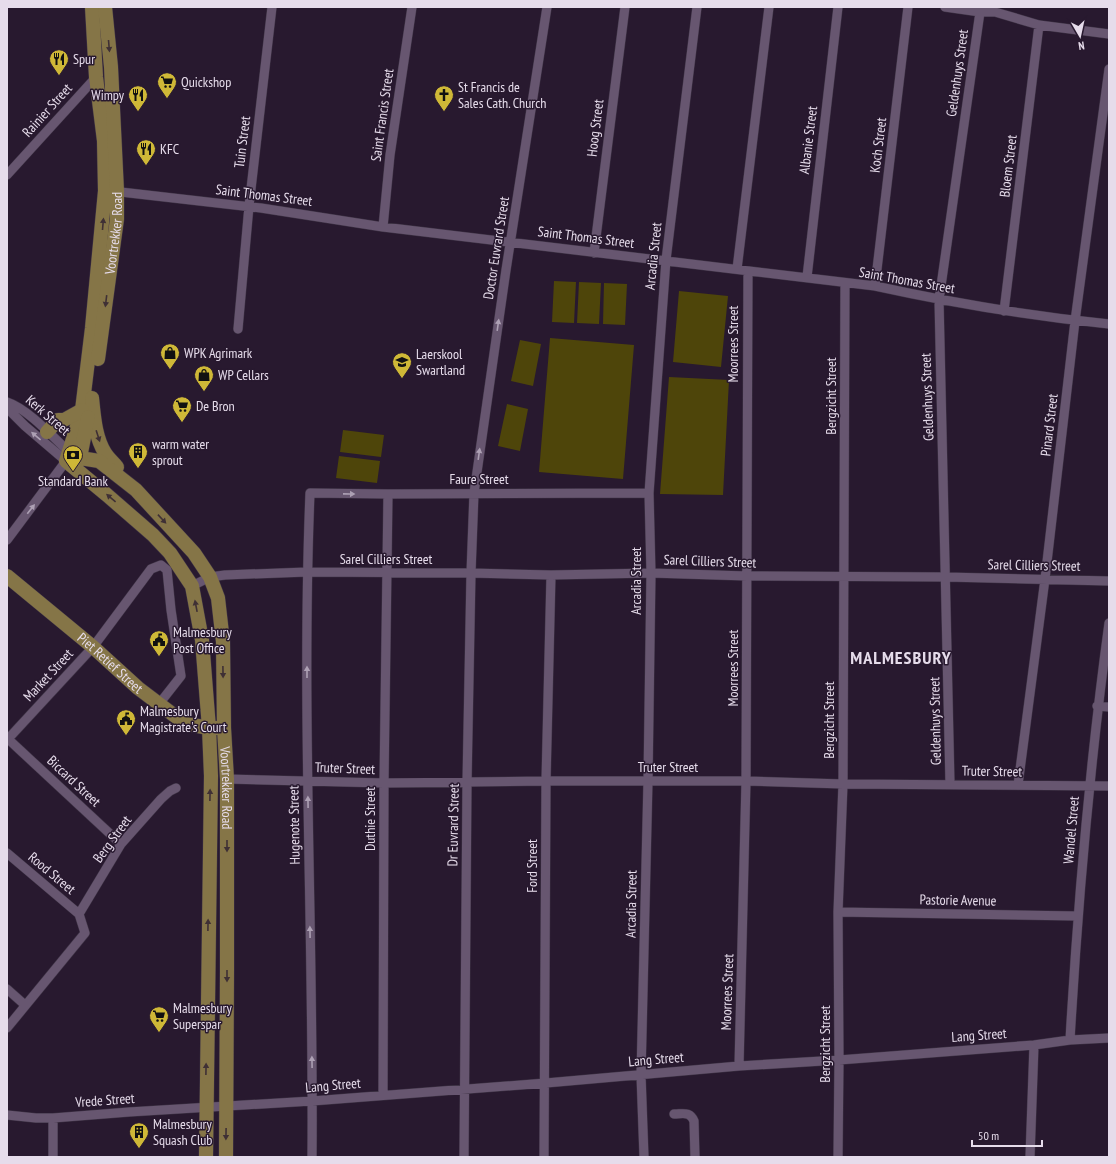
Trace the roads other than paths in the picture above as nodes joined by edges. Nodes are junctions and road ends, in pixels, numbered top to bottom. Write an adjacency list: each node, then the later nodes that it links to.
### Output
1 (92, 7): 17 (main road, Voortrekker Road)
2 (105, 7): 15 (main road, Voortrekker Road, one-way to 15)
3 (272, 7): 20 (street, Tuin Street)
4 (412, 7): 21 (street, Saint Francis Street)
5 (547, 7): 22 (street, Doctor Euvrard Street)
6 (625, 7): 23 (street, Hoog Street)
7 (697, 7): 24 (street, Arcadia Street)
8 (769, 7): 25 (street)
9 (838, 7): 27 (street, Albanie Street)
10 (908, 7): 29 (street, Koch Street)
11 (945, 7): 12 (street)
12 (980, 12): 13 (street); 30 (street, Geldenhuys Street)
13 (1039, 25): 14 (street); 31 (street, Bloem Street)
14 (1109, 34)
15 (111, 67): 17 (street, Rainier Street); 19 (main road, Voortrekker Road)
16 (1109, 69): 32 (street, Pinard Street)
17 (96, 77): 18 (street, Rainier Street); 19 (main road, Voortrekker Road)
18 (7, 175)
19 (111, 191): 20 (street, Saint Thomas Street); 35 (main road, Voortrekker Road, one-way to 35); 38 (main road, Voortrekker Road, one-way to 19)
20 (248, 206): 21 (street, Saint Thomas Street); 34 (street, Tuin Street)
21 (383, 227): 22 (street, Saint Thomas Street)
22 (512, 241): 23 (street, Saint Thomas Street); 43 (street, Doctor Euvrard Street, one-way to 22)
23 (594, 253): 24 (street, Saint Thomas Street)
24 (666, 260): 25 (street, Saint Thomas Street); 44 (street, Arcadia Street)
25 (737, 269): 26 (street, Saint Thomas Street)
26 (748, 271): 27 (street, Saint Thomas Street); 53 (street, Moorrees Street)
27 (806, 277): 28 (street, Saint Thomas Street)
28 (845, 283): 29 (street, Saint Thomas Street); 54 (street, Bergzicht Street)
29 (875, 286): 30 (street, Saint Thomas Street)
30 (939, 300): 31 (street, Saint Thomas Street); 55 (street, Geldenhuys Street)
31 (1004, 310): 32 (street, Saint Thomas Street)
32 (1075, 320): 33 (street, Saint Thomas Street); 57 (street, Pinard Street)
33 (1109, 324)
34 (238, 328)
35 (92, 398): 40 (main road, Voortrekker Road); 41 (main road, one-way to 41)
36 (7, 402): 39 (street, Kerk Street)
37 (7, 408): 40 (street, Kerk Street, one-way to 37)
38 (82, 410): 39 (main road); 40 (main road, Voortrekker Road)
39 (47, 432): 40 (street, Kerk Street)
40 (72, 460): 41 (main road, Voortrekker Road); 46 (street, one-way to 40); 59 (main road, Voortrekker Road, one-way to 40)
41 (136, 490): 56 (main road, Voortrekker Road, one-way to 56)
42 (310, 493): 45 (street, Faure Street, one-way to 45); 47 (street, Hugenote Street)
43 (474, 493): 44 (street, Faure Street); 45 (street, Faure Street); 48 (street, Dr Euvrard Street)
44 (649, 493): 49 (street, Arcadia Street)
45 (388, 494): 50 (street, Duthie Street)
46 (7, 540)
47 (307, 572): 50 (street, Sarel Cilliers Street); 56 (street, Sarel Cilliers Street); 69 (street, Hugenote Street, one-way to 47)
48 (471, 573): 50 (street, Sarel Cilliers Street); 51 (street, Sarel Cilliers Street); 74 (street, Dr Euvrard Street)
49 (651, 573): 51 (street, Sarel Cilliers Street); 53 (street, Sarel Cilliers Street); 71 (street, Arcadia Street)
50 (387, 574): 73 (street, Duthie Street)
51 (551, 575): 70 (street, Ford Street)
52 (7, 576): 61 (main road, Piet Retief Street)
53 (747, 576): 54 (street, Sarel Cilliers Street); 72 (street, Moorrees Street)
54 (844, 577): 55 (street, Sarel Cilliers Street); 75 (street, Bergzicht Street)
55 (946, 577): 57 (street, Sarel Cilliers Street); 76 (street, Geldenhuys Street)
56 (210, 578): 59 (street, Sarel Cilliers Street); 66 (main road, Voortrekker Road, one-way to 66)
57 (1045, 579): 58 (street, Sarel Cilliers Street); 77 (street, Pinard Street)
58 (1109, 580)
59 (192, 586): 65 (main road, Voortrekker Road, one-way to 59)
60 (1109, 624): 63 (street, Wandel Street)
61 (93, 647): 62 (main road, Piet Retief Street); 62 (street, Market Street); 67 (street, Market Street)
62 (159, 704): 65 (main road, Piet Retief Street)
63 (1097, 706): 64 (street); 78 (street, Wandel Street)
64 (1109, 707)
65 (208, 728): 66 (main road, Piet Retief Street); 100 (main road, Voortrekker Road, one-way to 65)
66 (224, 728): 68 (main road, Voortrekker Road)
67 (7, 739): 81 (street, Biccard Street)
68 (227, 779): 69 (street, Truter Street); 99 (main road, Voortrekker Road, one-way to 99)
69 (308, 780): 73 (street, Truter Street); 98 (street, Hugenote Street, one-way to 69)
70 (546, 781): 71 (street, Truter Street); 74 (street, Truter Street); 95 (street, Ford Street)
71 (648, 782): 72 (street, Truter Street); 94 (street, Arcadia Street)
72 (746, 782): 75 (street, Truter Street); 93 (street, Moorrees Street)
73 (384, 783): 74 (street, Truter Street); 97 (street, Duthie Street)
74 (467, 783): 96 (street, Dr Euvrard Street)
75 (843, 784): 76 (street, Truter Street); 83 (street, Bergzicht Street)
76 (950, 784): 77 (street, Truter Street)
77 (1018, 785): 78 (street, Truter Street)
78 (1089, 786): 79 (street, Truter Street); 85 (street, Wandel Street)
79 (1109, 786)
80 (176, 788): 81 (street, Berg Street)
81 (121, 844): 84 (street, Berg Street)
82 (7, 853): 84 (street, Rood Street)
83 (838, 912): 85 (street, Pastorie Avenue); 92 (street, Bergzicht Street)
84 (79, 914): 87 (street)
85 (1077, 916): 90 (street, Wandel Street)
86 (7, 989): 87 (street)
87 (25, 1005): 88 (street)
88 (7, 1028)
89 (1109, 1038): 90 (street, Lang Street)
90 (1070, 1040): 91 (street, Lang Street)
91 (1034, 1045): 92 (street, Lang Street); 113 (street)
92 (839, 1060): 93 (street, Lang Street); 112 (street, Bergzicht Street)
93 (739, 1066): 94 (street, Lang Street)
94 (641, 1075): 95 (street, Lang Street); 110 (street, Arcadia Street)
95 (546, 1083): 96 (street, Lang Street); 109 (street, Ford Street)
96 (464, 1089): 97 (street, Lang Street); 108 (street, Dr Euvrard Street)
97 (382, 1096): 98 (street, Lang Street)
98 (312, 1101): 99 (street, Lang Street); 107 (street, Hugenote Street)
99 (226, 1107): 100 (street, Lang Street); 106 (main road, Voortrekker Road, one-way to 106)
100 (206, 1108): 103 (street, Vrede Street); 105 (main road, Voortrekker Road)
101 (674, 1114): 111 (street)
102 (7, 1115): 103 (street, Vrede Street)
103 (53, 1118): 104 (street)
104 (53, 1157)
105 (206, 1157)
106 (226, 1157)
107 (312, 1157)
108 (464, 1157)
109 (544, 1157)
110 (644, 1157)
111 (695, 1157)
112 (838, 1157)
113 (1030, 1157)

